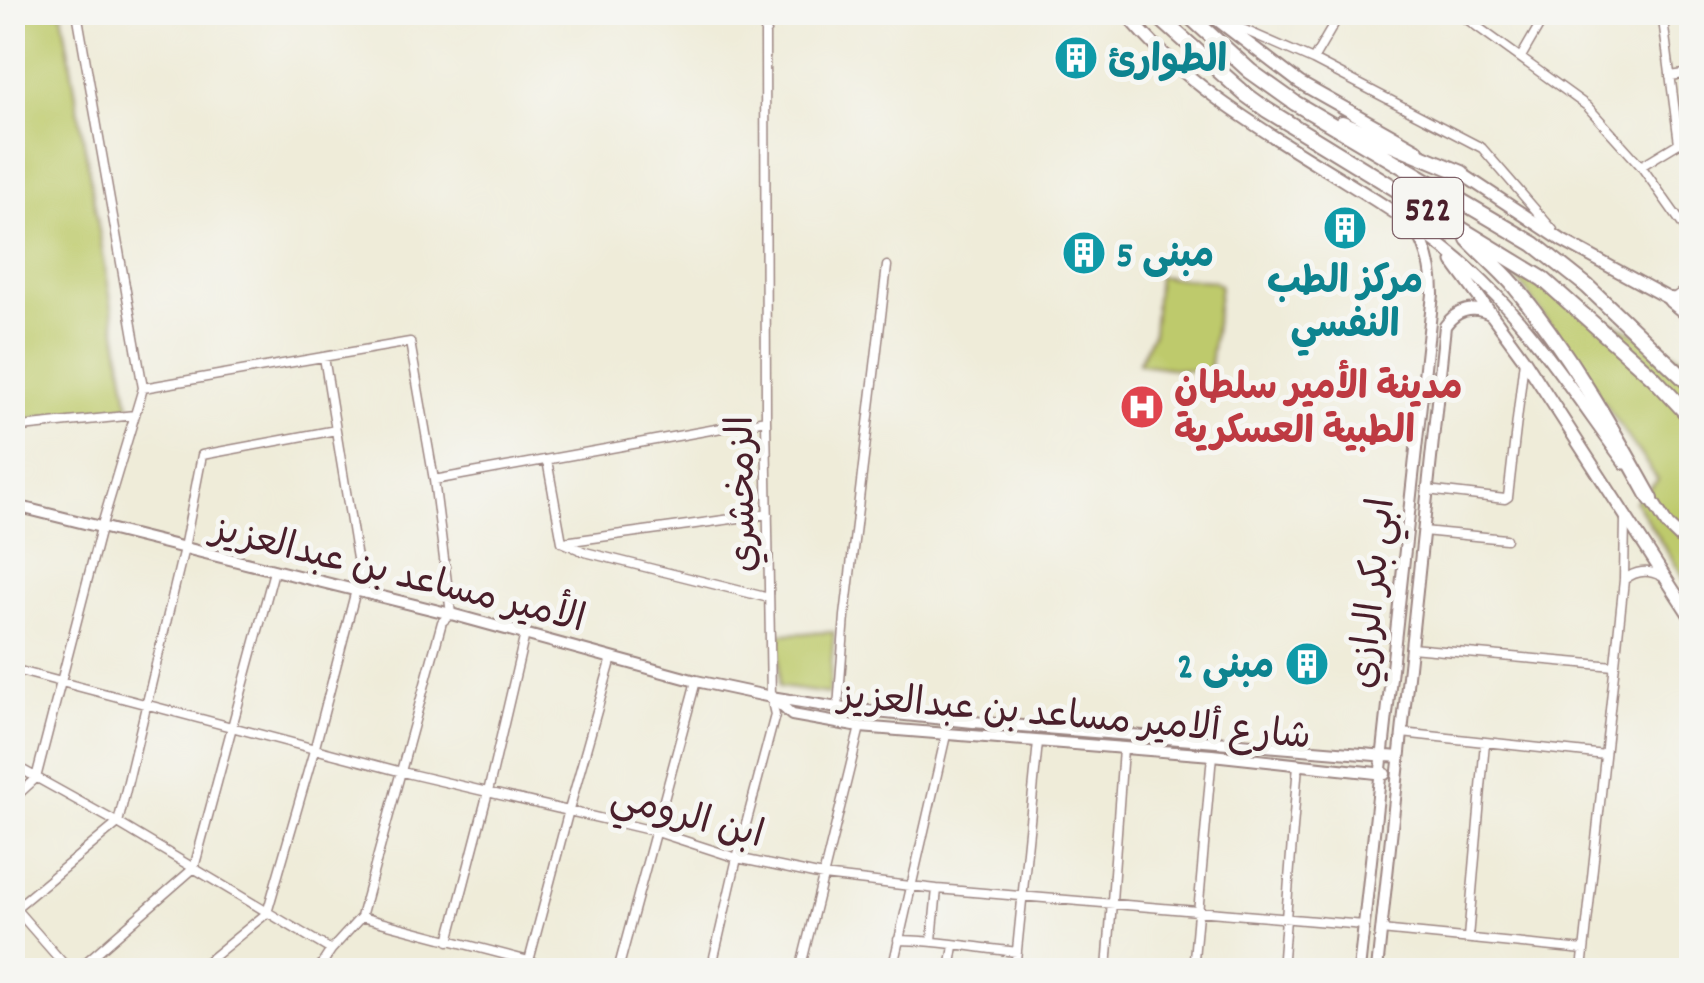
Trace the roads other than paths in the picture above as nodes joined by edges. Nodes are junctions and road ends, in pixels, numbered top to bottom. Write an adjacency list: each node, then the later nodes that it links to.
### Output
1 (77, 12): 31 (street)
2 (777, 12): 34 (street, الزمخشري)
3 (1125, 12): 19 (main road)
4 (1154, 12): 18 (highway, 522)
5 (1185, 12): 15 (highway)
6 (1207, 12): 12 (street); 17 (main road)
7 (1341, 12): 12 (street)
8 (1457, 12): 11 (street)
9 (1547, 12): 11 (street)
10 (1662, 12): 14 (street)
11 (1520, 56): 16 (street)
12 (1313, 60): 21 (street)
13 (1692, 74): 14 (street)
14 (1670, 76): 16 (street)
15 (1295, 103): 17 (highway); 30 (highway, 522)
16 (1642, 166): 20 (street)
17 (1462, 174): 21 (main road)
18 (1449, 221): 33 (highway, 522); 40 (highway)
19 (1413, 225): 22 (main road); 78 (street, ابي بكر الرازي)
20 (1692, 238)
21 (1563, 241): 25 (main road)
22 (1441, 247): 27 (main road); 40 (main road)
23 (887, 266): 67 (street)
24 (1692, 285): 25 (street)
25 (1671, 300): 26 (highway)
26 (1692, 314)
27 (1492, 315): 29 (main road); 39 (street, ابي بكر الرازي)
28 (324, 356): 31 (street); 36 (street); 38 (street)
29 (1524, 359): 39 (street); 43 (main road)
30 (1692, 386)
31 (143, 388): 32 (street)
32 (135, 414): 35 (street); 45 (street)
33 (1692, 419)
34 (766, 420): 37 (street); 42 (street, الزمخشري)
35 (12, 428)
36 (336, 430): 49 (street); 54 (street)
37 (547, 460): 38 (street); 48 (street)
38 (434, 480): 56 (street)
39 (1428, 490): 46 (street, ابي بكر الرازي)
40 (1651, 498): 50 (main road)
41 (15, 506): 44 (street); 45 (street, الأمير مساعد بن عبدالعزيز)
42 (768, 514): 48 (street); 55 (street, الزمخشري)
43 (1624, 516): 52 (street); 53 (main road)
44 (12, 526)
45 (102, 528): 49 (street, الأمير مساعد بن عبدالعزيز); 64 (street)
46 (1423, 531): 47 (street); 59 (street, ابي بكر الرازي)
47 (1506, 538)
48 (562, 542): 55 (street)
49 (184, 548): 51 (street, الأمير مساعد بن عبدالعزيز); 66 (street)
50 (1692, 549)
51 (274, 571): 54 (street, الأمير مساعد بن عبدالعزيز); 69 (street)
52 (1624, 580): 53 (street); 61 (street)
53 (1668, 582): 57 (main road)
54 (356, 590): 56 (street, الأمير مساعد بن عبدالعزيز); 76 (street)
55 (769, 598): 65 (street, الزمخشري)
56 (451, 614): 58 (street, الأمير مساعد بن عبدالعزيز); 84 (street)
57 (1692, 618)
58 (524, 634): 60 (street, الأمير مساعد بن عبدالعزيز); 88 (street)
59 (1411, 648): 61 (street); 71 (street, ابي بكر الرازي)
60 (612, 658): 63 (street, الأمير مساعد بن عبدالعزيز); 90 (street)
61 (1614, 666): 79 (street)
62 (12, 669): 64 (street, ابن الرومي)
63 (696, 681): 65 (street, الأمير مساعد بن عبدالعزيز); 92 (street)
64 (62, 684): 66 (street, ابن الرومي); 87 (street)
65 (772, 697): 67 (street, شارع ألامير مساعد بن عبدالعزيز); 70 (street, شارع ألامير مساعد بن عبدالعزيز); 93 (street, الزمخشري)
66 (146, 702): 69 (street, ابن الرومي); 91 (street)
67 (838, 708): 68 (street, شارع ألامير مساعد بن عبدالعزيز)
68 (1008, 724): 73 (street); 78 (street, شارع ألامير مساعد بن عبدالعزيز)
69 (232, 726): 76 (street, ابن الرومي); 94 (street)
70 (860, 727): 72 (street, شارع ألامير مساعد بن عبدالعزيز); 95 (street)
71 (1402, 733): 75 (street); 81 (street, ابي بكر الرازي)
72 (946, 735): 73 (street, شارع ألامير مساعد بن عبدالعزيز); 96 (street)
73 (1008, 740): 74 (street, شارع ألامير مساعد بن عبدالعزيز)
74 (1038, 742): 77 (street, شارع ألامير مساعد بن عبدالعزيز); 98 (street)
75 (1486, 742): 79 (street); 107 (street)
76 (315, 747): 84 (street, ابن الرومي); 102 (street)
77 (1123, 748): 80 (street, شارع ألامير مساعد بن عبدالعزيز); 99 (street)
78 (1382, 755): 81 (street, شارع ألامير مساعد بن عبدالعزيز); 85 (street, ابي بكر الرازي)
79 (1605, 755): 113 (street)
80 (1212, 756): 83 (street, شارع ألامير مساعد بن عبدالعزيز); 101 (street)
81 (1399, 757): 86 (street, ابي بكر الرازي)
82 (12, 764): 87 (street)
83 (1298, 764): 85 (street, شارع ألامير مساعد بن عبدالعزيز); 104 (street)
84 (402, 772): 88 (street, ابن الرومي); 103 (street)
85 (1380, 774): 86 (street, شارع ألامير مساعد بن عبدالعزيز); 105 (street, ابي بكر الرازي)
86 (1397, 776): 106 (street, ابي بكر الرازي)
87 (36, 778): 89 (street); 91 (street)
88 (488, 792): 90 (street, ابن الرومي); 108 (street)
89 (12, 800)
90 (568, 810): 92 (street, ابن الرومي); 115 (street)
91 (118, 824): 94 (street); 100 (street)
92 (654, 832): 93 (street, ابن الرومي); 121 (street)
93 (737, 858): 95 (street, ابن الرومي); 122 (street, الزمخشري)
94 (194, 868): 102 (street); 117 (street)
95 (823, 876): 96 (street, ابن الرومي); 123 (street)
96 (912, 887): 97 (street, ابن الرومي); 109 (street)
97 (938, 889): 98 (street, ابن الرومي); 110 (street)
98 (1022, 895): 99 (street, ابن الرومي); 114 (street)
99 (1111, 902): 101 (street, ابن الرومي); 127 (street)
100 (13, 909): 116 (street)
101 (1197, 909): 104 (street, ابن الرومي); 128 (street)
102 (267, 913): 112 (street); 118 (street)
103 (361, 917): 108 (street); 112 (street)
104 (1286, 918): 105 (street, ابن الرومي); 129 (street)
105 (1364, 924): 130 (street, ابي بكر الرازي)
106 (1381, 930): 107 (street); 131 (street, ابي بكر الرازي)
107 (1468, 938): 113 (street)
108 (449, 940): 115 (street)
109 (898, 940): 110 (street); 124 (street)
110 (932, 940): 111 (street)
111 (954, 946): 114 (street); 125 (street)
112 (331, 950): 119 (street)
113 (1584, 950): 132 (street)
114 (1017, 952): 126 (street)
115 (529, 960): 120 (street)
116 (69, 970)
117 (77, 970)
118 (196, 970)
119 (318, 970)
120 (554, 970)
121 (618, 970)
122 (710, 970)
123 (800, 970)
124 (892, 970)
125 (950, 970)
126 (1016, 970)
127 (1106, 970)
128 (1193, 970)
129 (1282, 970)
130 (1359, 970)
131 (1377, 970)
132 (1582, 970)

